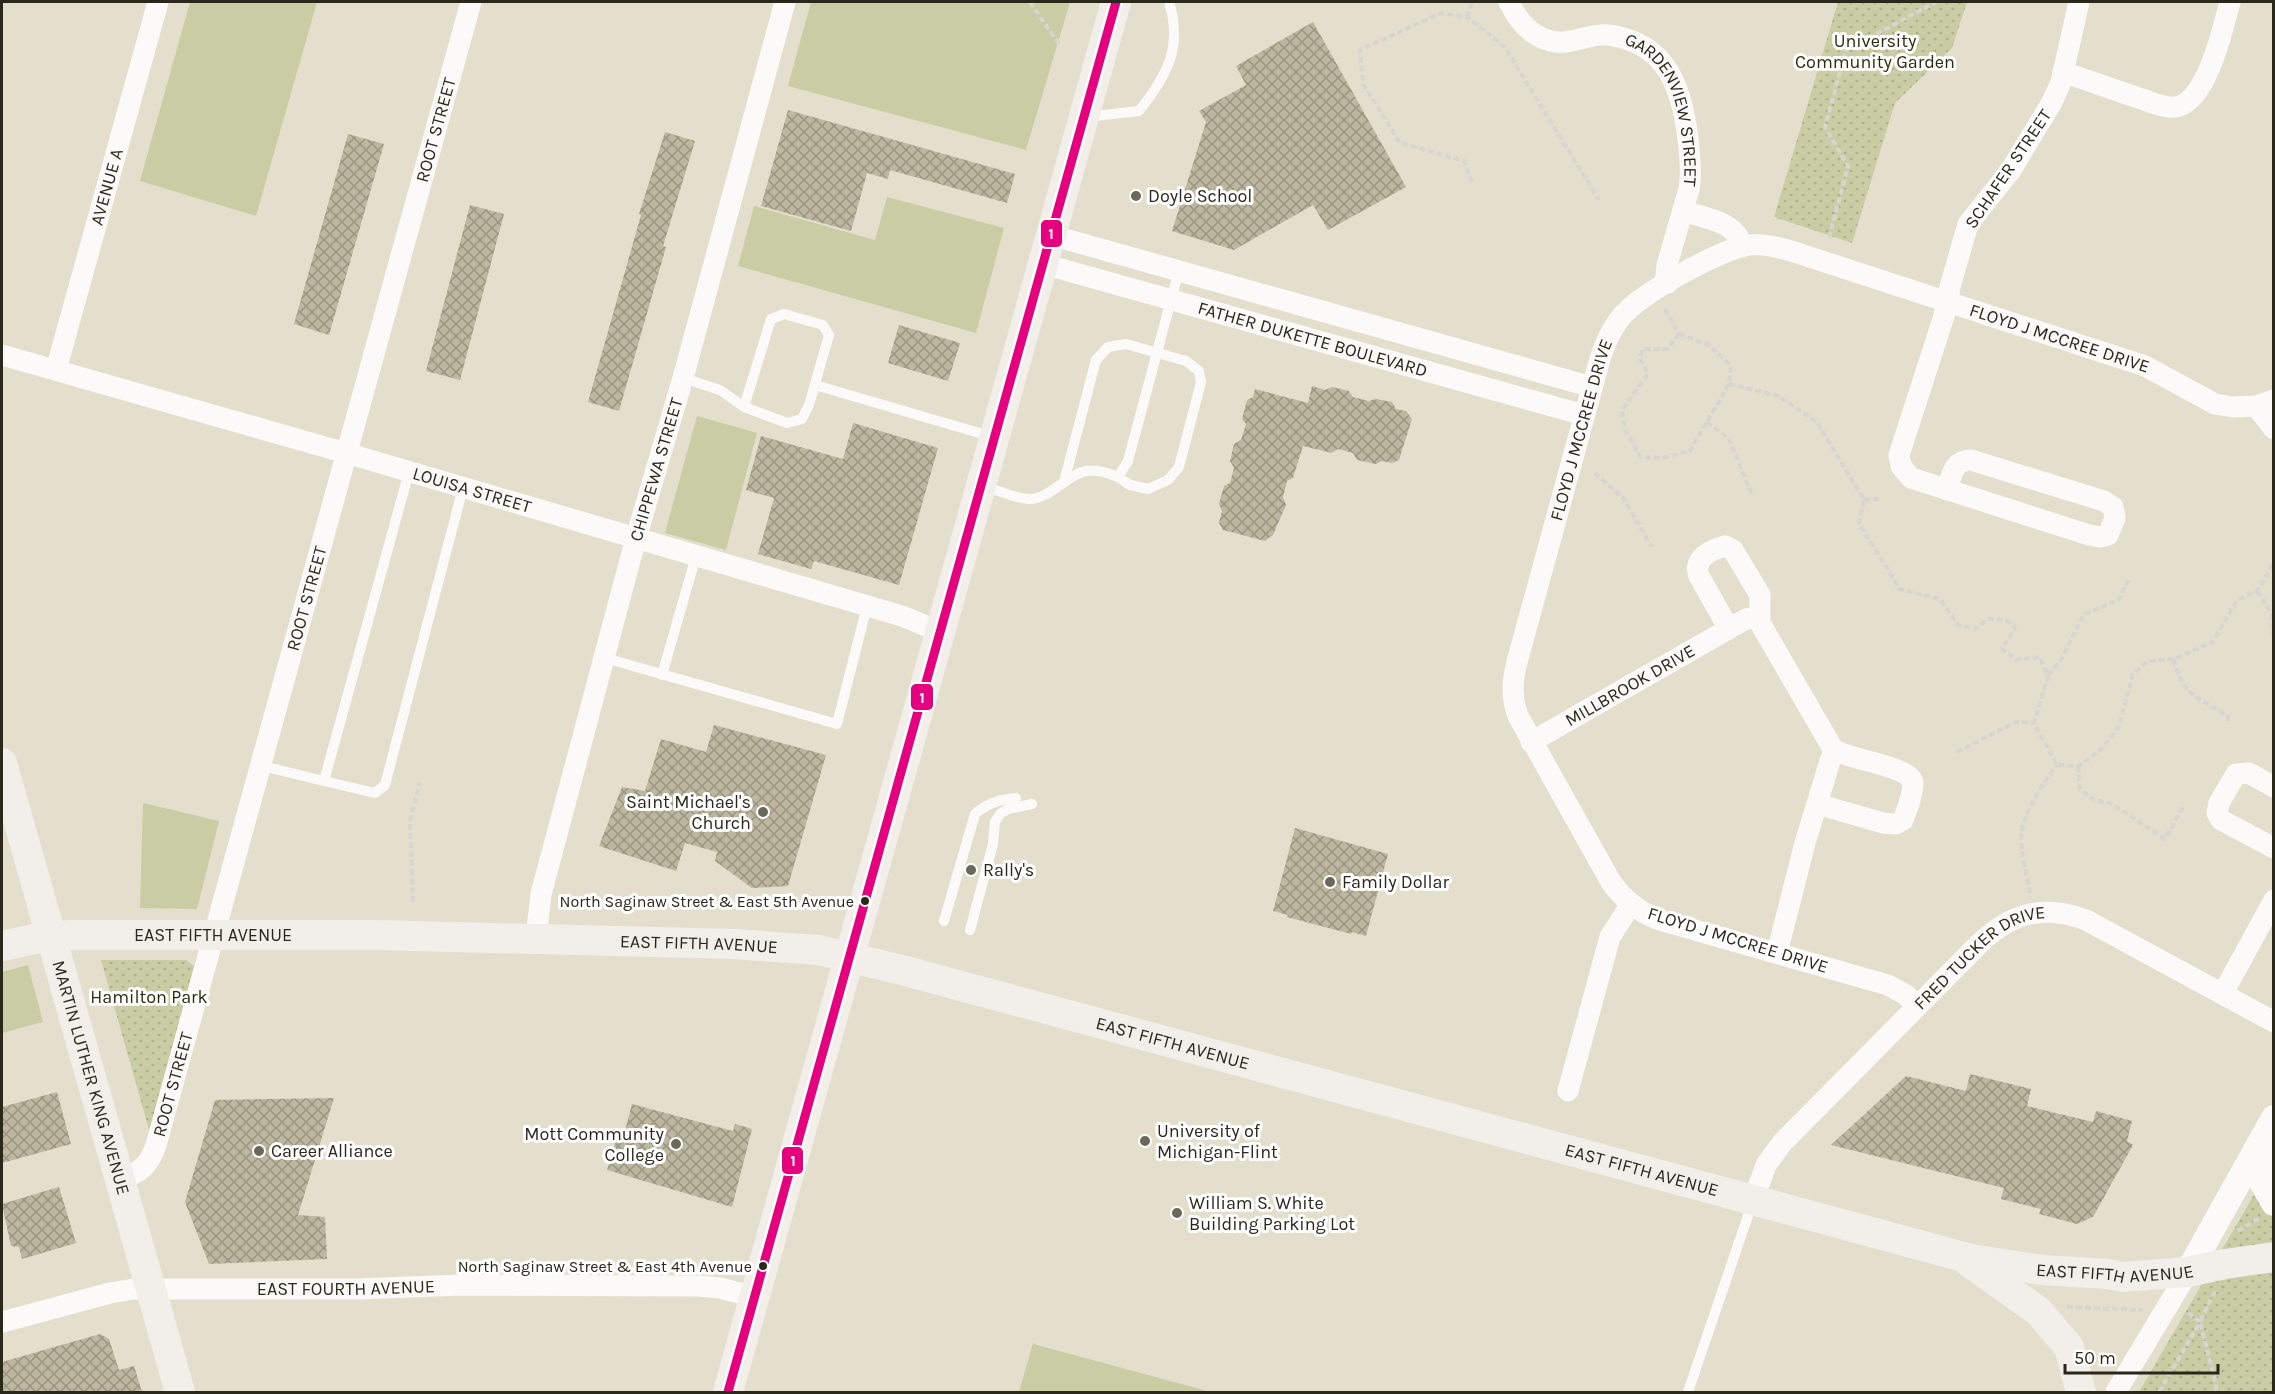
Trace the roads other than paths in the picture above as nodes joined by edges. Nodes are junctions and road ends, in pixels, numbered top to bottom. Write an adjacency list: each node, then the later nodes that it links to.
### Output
1 (158, 2): 24 (street, AVENUE A)
2 (471, 2): 34 (street, ROOT STREET)
3 (785, 2): 25 (street, CHIPPEWA STREET)
4 (1116, 2): 10 (main road)
5 (1169, 2): 10 (lane)
6 (1509, 2): 11 (street, GARDENVIEW STREET)
7 (2079, 2): 9 (street, SCHAFER STREET)
8 (2230, 2): 9 (street)
9 (2063, 72): 18 (street, SCHAFER STREET)
10 (1084, 118): 12 (main road)
11 (1683, 211): 13 (street); 16 (street, GARDENVIEW STREET)
12 (1051, 235): 14 (main road); 15 (street, FATHER DUKETTE BOULEVARD)
13 (1742, 247): 16 (street, FLOYD J MCCREE DRIVE); 18 (street, FLOYD J MCCREE DRIVE)
14 (1043, 264): 17 (street, FATHER DUKETTE BOULEVARD); 33 (main road)
15 (1179, 270): 17 (lane); 19 (street, FATHER DUKETTE BOULEVARD)
16 (1668, 283): 28 (street, FLOYD J MCCREE DRIVE)
17 (1171, 299): 20 (lane); 23 (street, FATHER DUKETTE BOULEVARD)
18 (1947, 301): 29 (street, FLOYD J MCCREE DRIVE); 40 (street, SCHAFER STREET)
19 (1406, 335): 21 (street, FATHER DUKETTE BOULEVARD); 23 (street)
20 (1157, 352): 36 (lane); 36 (lane); 37 (lane)
21 (1471, 353): 26 (street); 28 (street, FATHER DUKETTE BOULEVARD)
22 (2, 355): 24 (street, LOUISA STREET)
23 (1398, 363): 26 (street, FATHER DUKETTE BOULEVARD)
24 (56, 370): 34 (street, LOUISA STREET)
25 (682, 378): 30 (lane); 41 (street, CHIPPEWA STREET)
26 (1463, 381): 31 (street, FATHER DUKETTE BOULEVARD)
27 (815, 385): 30 (lane); 30 (lane); 33 (lane)
28 (1592, 387): 31 (street, FLOYD J MCCREE DRIVE)
29 (2265, 403): 32 (street)
30 (744, 408)
31 (1584, 415): 49 (street, FLOYD J MCCREE DRIVE)
32 (2274, 429)
33 (995, 437): 38 (main road)
34 (346, 453): 35 (street, LOUISA STREET); 52 (street, ROOT STREET)
35 (409, 472): 39 (street, LOUISA STREET); 53 (lane)
36 (1118, 477): 37 (lane)
37 (1064, 482): 38 (lane)
38 (981, 486): 46 (main road)
39 (463, 488): 41 (street, LOUISA STREET); 53 (lane)
40 (1947, 490): 40 (street, SCHAFER STREET)
41 (636, 538): 42 (street, LOUISA STREET); 47 (street, CHIPPEWA STREET)
42 (696, 556): 43 (street, LOUISA STREET); 48 (lane)
43 (867, 606): 46 (street, LOUISA STREET); 48 (lane)
44 (1759, 617): 45 (street, MILLBROOK DRIVE); 45 (street); 50 (street)
45 (1729, 630): 49 (street, MILLBROOK DRIVE)
46 (942, 632): 68 (main road)
47 (605, 658): 48 (lane); 65 (street, CHIPPEWA STREET)
48 (662, 675)
49 (1531, 742): 60 (street, FLOYD J MCCREE DRIVE)
50 (1835, 750): 57 (street); 57 (street)
51 (2, 763): 64 (main road, MARTIN LUTHER KING AVENUE)
52 (262, 766): 53 (lane); 63 (street, ROOT STREET)
53 (324, 781)
54 (2274, 787): 58 (street)
55 (1016, 798): 61 (lane)
56 (1032, 804): 62 (lane)
57 (1817, 804): 67 (street)
58 (2274, 848)
59 (2274, 900): 69 (street)
60 (1631, 904): 67 (street, FLOYD J MCCREE DRIVE); 72 (street)
61 (944, 921)
62 (970, 930)
63 (215, 935): 64 (main road, EAST FIFTH AVENUE); 65 (main road, EAST FIFTH AVENUE); 74 (street, ROOT STREET)
64 (51, 937): 66 (main road, EAST FIFTH AVENUE); 74 (main road, MARTIN LUTHER KING AVENUE)
65 (536, 938): 68 (main road, EAST FIFTH AVENUE)
66 (2, 946)
67 (1777, 953): 70 (street, FLOYD J MCCREE DRIVE)
68 (849, 956): 75 (main road, EAST FIFTH AVENUE); 81 (main road)
69 (2223, 993): 70 (street, FRED TUCKER DRIVE); 71 (street, FRED TUCKER DRIVE)
70 (1917, 1006): 75 (street, FRED TUCKER DRIVE)
71 (2274, 1022)
72 (1568, 1090)
73 (2269, 1126): 76 (street); 79 (street)
74 (119, 1179): 80 (main road, MARTIN LUTHER KING AVENUE)
75 (1753, 1201): 77 (main road, EAST FIFTH AVENUE); 85 (lane)
76 (2274, 1203)
77 (1961, 1257): 79 (main road, EAST FIFTH AVENUE); 86 (main road)
78 (2274, 1257): 79 (main road, EAST FIFTH AVENUE)
79 (2188, 1272): 87 (street)
80 (150, 1289): 81 (street, EAST FOURTH AVENUE); 82 (street, EAST FOURTH AVENUE); 84 (main road, MARTIN LUTHER KING AVENUE)
81 (755, 1297): 83 (main road)
82 (2, 1322)
83 (732, 1390)
84 (180, 1392)
85 (1688, 1392)
86 (2081, 1392)
87 (2116, 1392)

